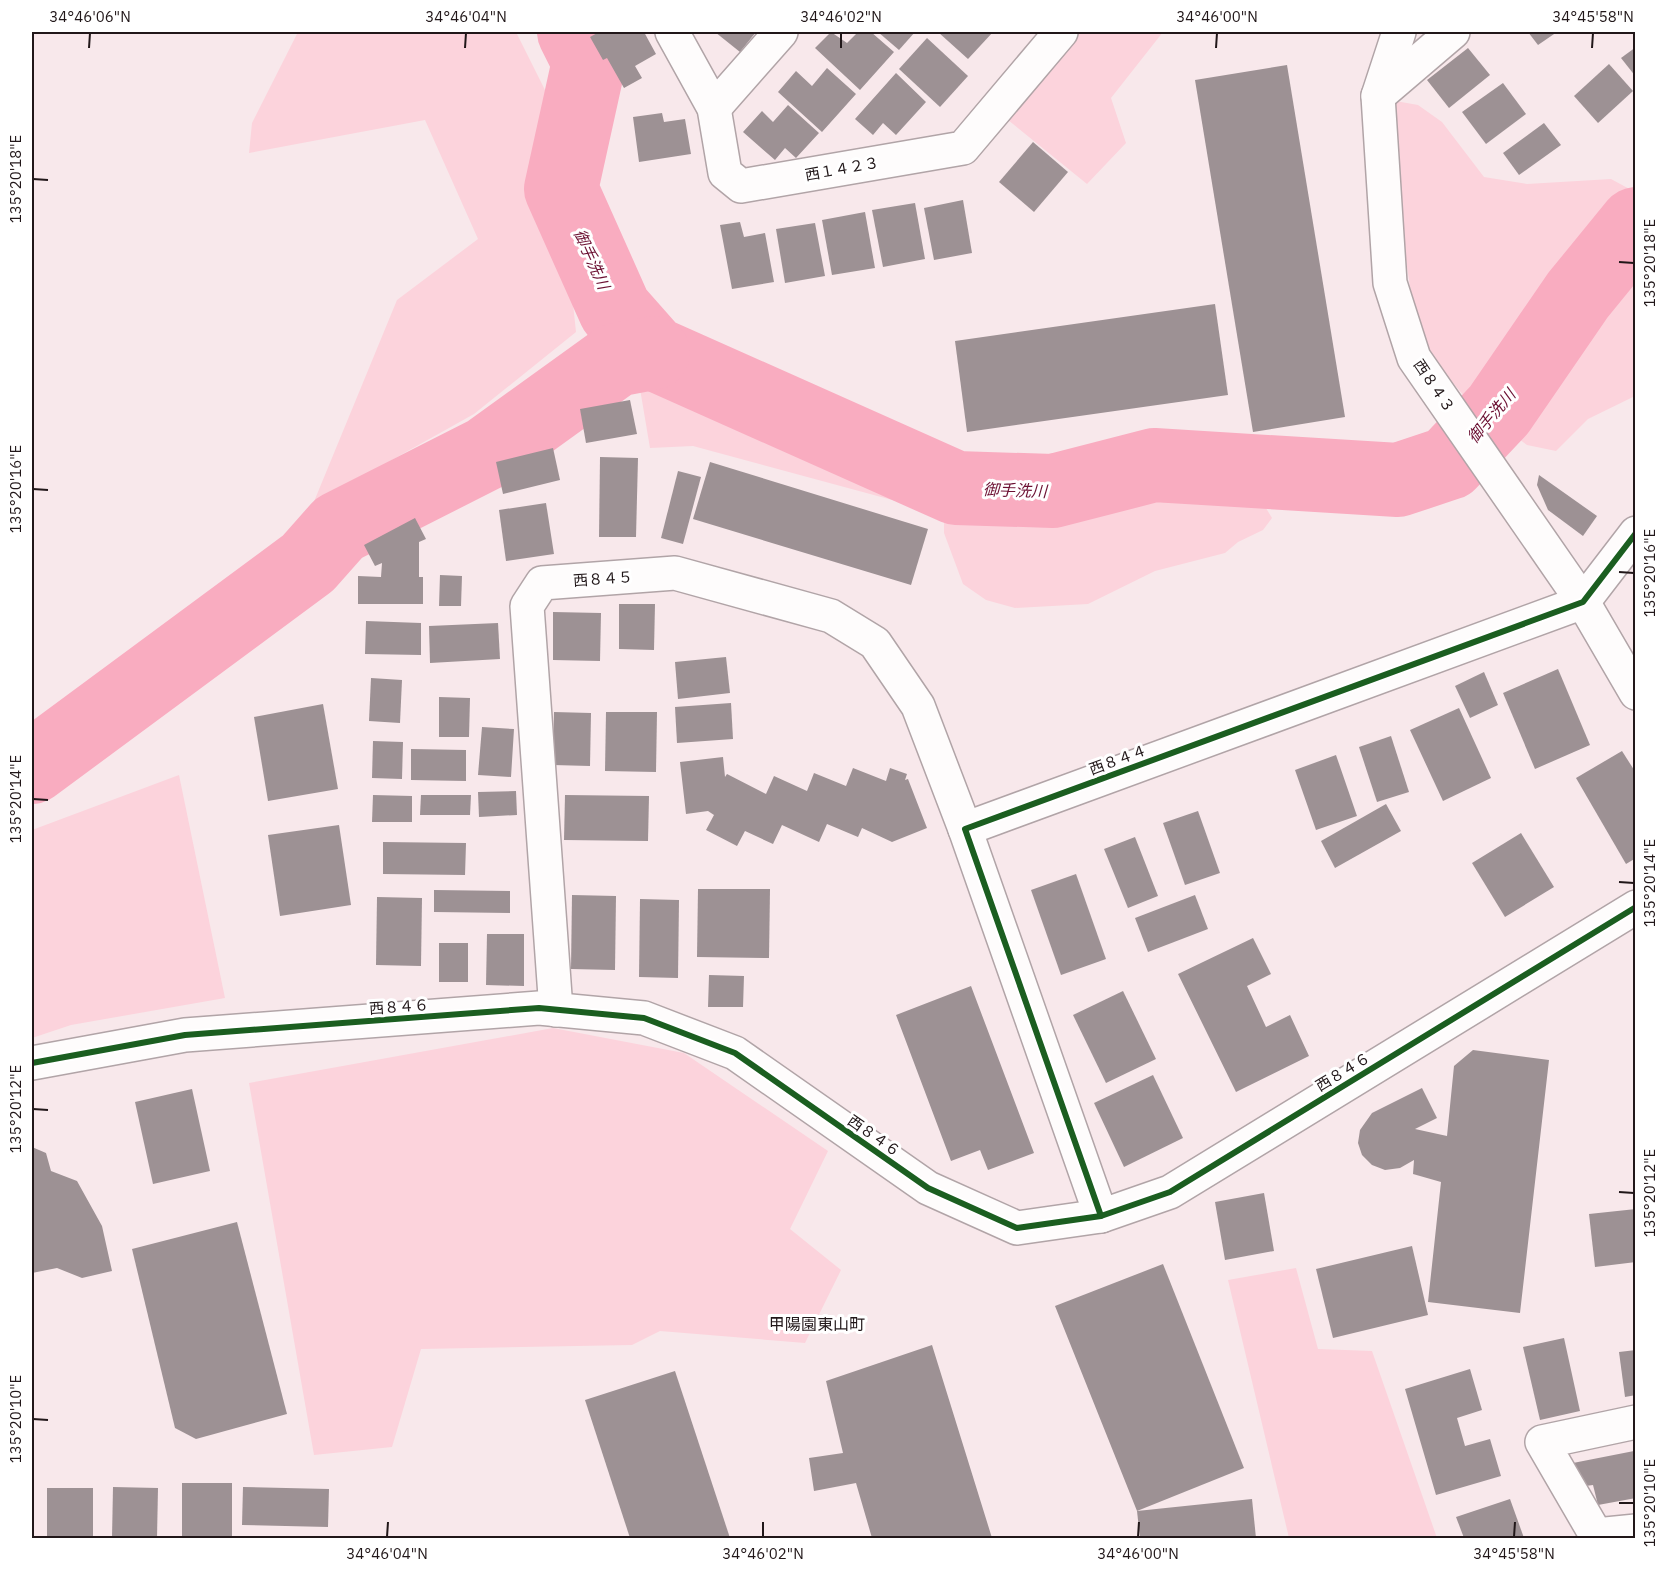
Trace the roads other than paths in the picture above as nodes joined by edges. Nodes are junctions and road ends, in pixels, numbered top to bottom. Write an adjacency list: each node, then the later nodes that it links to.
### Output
1 (672, 32): 7 (street, 西１４２３)
2 (781, 32): 7 (street)
3 (1061, 32): 7 (street, 西１４２３)
4 (1399, 32): 6 (street, 西８４３)
5 (1453, 32): 6 (street)
6 (1378, 96): 9 (street, 西８４３)
7 (714, 108)
8 (1635, 533): 9 (street)
9 (1583, 602): 10 (street, 西８４３); 11 (street, 西８４４)
10 (1635, 693)
11 (965, 829): 13 (street, 西８４５); 15 (street)
12 (1635, 907): 15 (street, 西８４６)
13 (556, 1010): 14 (street, 西８４６); 15 (street, 西８４６)
14 (32, 1063)
15 (1101, 1216)
16 (1635, 1422): 17 (street)
17 (1635, 1531)

